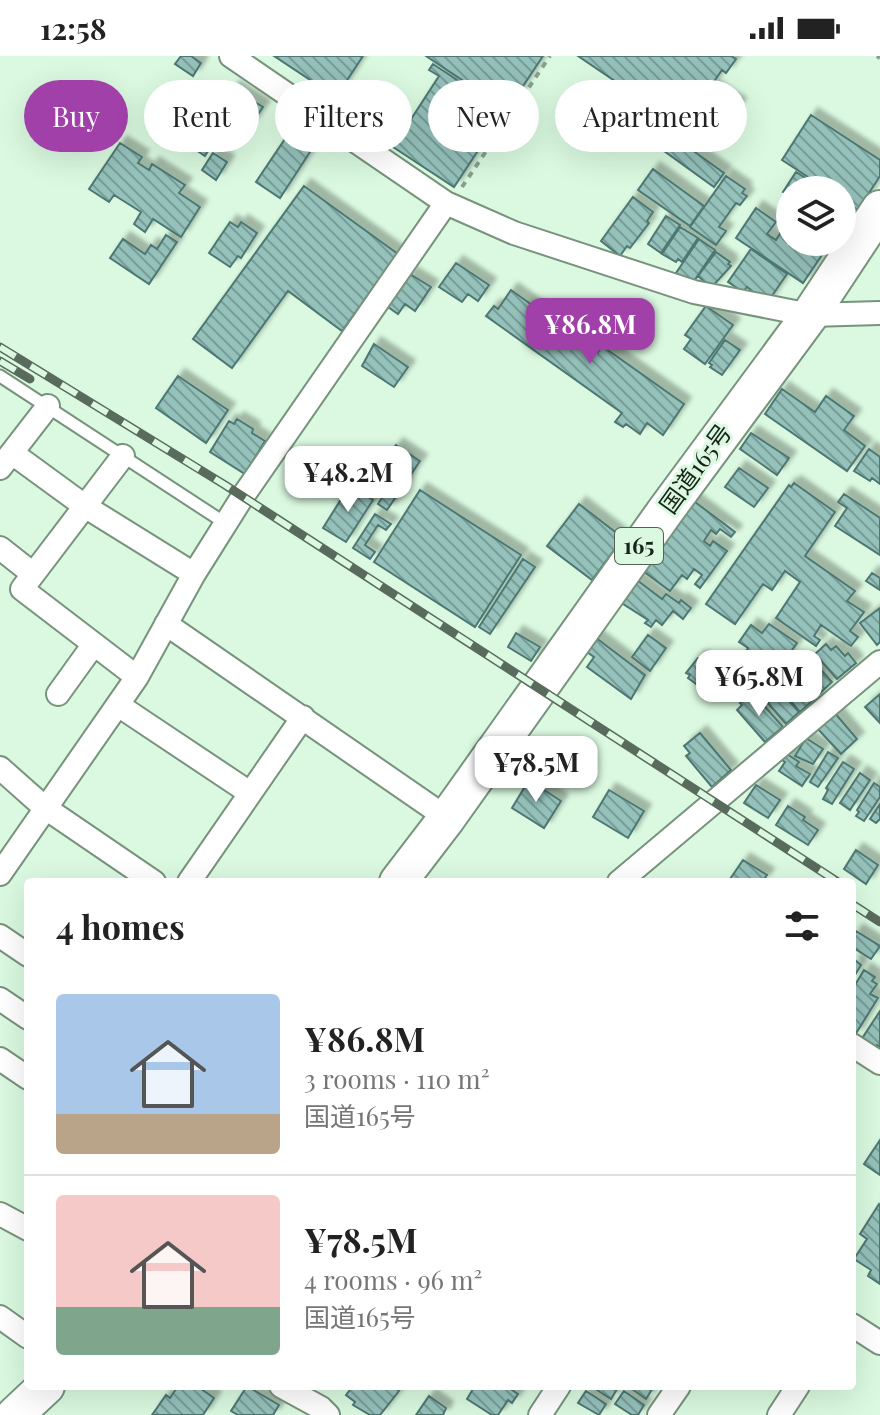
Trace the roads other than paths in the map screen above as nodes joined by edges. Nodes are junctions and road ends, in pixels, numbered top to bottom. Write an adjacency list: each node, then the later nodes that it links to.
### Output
1 (231, 56): 2 (street)
2 (446, 203): 5 (street); 11 (street)
3 (880, 209): 5 (highway, 国道165号 / 165)
4 (880, 313): 5 (street)
5 (810, 315): 25 (highway, 国道165号 / 165)
6 (0, 376): 7 (lane)
7 (48, 406): 8 (lane); 9 (street)
8 (123, 456): 10 (street); 11 (lane)
9 (6, 460): 10 (street)
10 (86, 507): 13 (street); 14 (street)
11 (225, 523): 14 (street)
12 (0, 548): 13 (street)
13 (33, 574): 16 (street)
14 (194, 574): 15 (street)
15 (166, 624): 18 (street); 21 (street)
16 (94, 644): 18 (street); 19 (street)
17 (880, 662): 30 (street)
18 (137, 677): 20 (street)
19 (58, 694)
20 (118, 705): 23 (street); 24 (street)
21 (303, 717): 23 (street); 25 (street)
22 (0, 768): 24 (street)
23 (250, 793): 28 (street)
24 (44, 807): 26 (street); 27 (street)
25 (447, 818): 29 (highway, 国道165号 / 165)
26 (0, 874)
27 (148, 878)
28 (192, 878)
29 (401, 878)
30 (624, 878)
31 (0, 936): 32 (street)
32 (24, 952)
33 (0, 999): 34 (street)
34 (24, 1015)
35 (856, 1048): 37 (street)
36 (0, 1059): 38 (street)
37 (880, 1063)
38 (24, 1075)
39 (0, 1214): 40 (street)
40 (24, 1225)
41 (0, 1317): 43 (street)
42 (856, 1328): 44 (street)
43 (24, 1334)
44 (880, 1343)
45 (42, 1390): 50 (highway)
46 (288, 1390): 51 (street)
47 (556, 1390): 52 (street)
48 (676, 1390): 53 (street)
49 (795, 1390): 54 (street)
50 (15, 1415)
51 (328, 1415)
52 (540, 1415)
53 (659, 1415)
54 (779, 1415)

